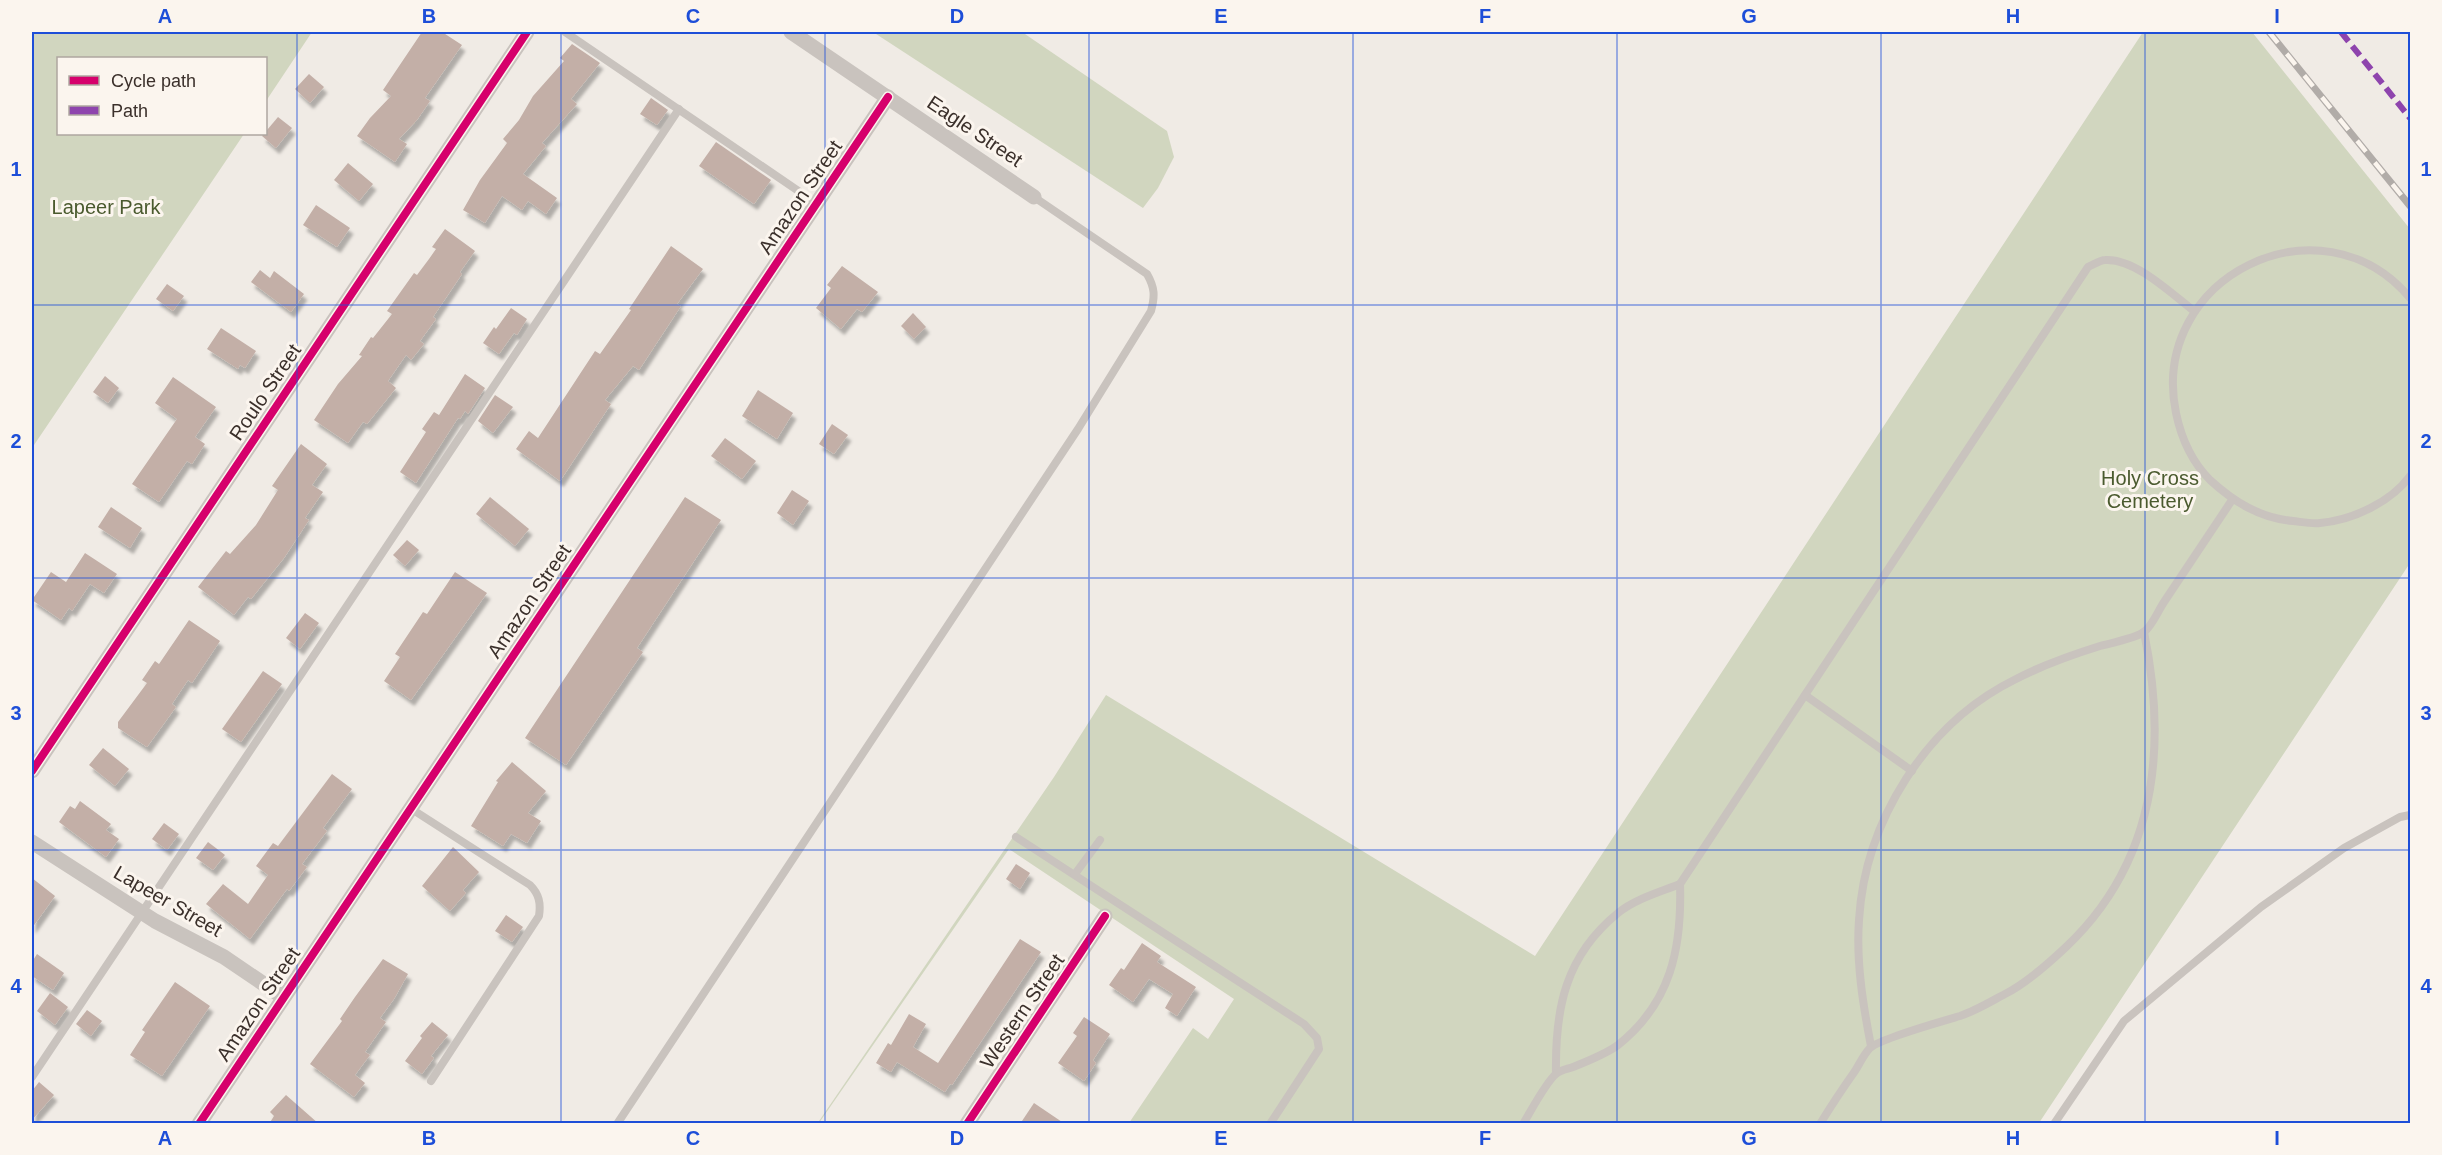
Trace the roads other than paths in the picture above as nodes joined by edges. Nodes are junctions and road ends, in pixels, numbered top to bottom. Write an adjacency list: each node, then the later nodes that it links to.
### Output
1 (526, 32): 14 (street, Roulo Street)
2 (565, 32): 5 (lane)
3 (791, 32): 4 (street, Eagle Street)
4 (888, 97): 6 (street, Eagle Street); 7 (street, Amazon Street)
5 (679, 109): 7 (lane); 23 (lane)
6 (1034, 197): 31 (lane, Eagle Street)
7 (816, 203): 16 (street, Amazon Street)
8 (2410, 298): 9 (lane)
9 (2194, 311): 11 (lane); 13 (lane)
10 (2410, 476): 11 (lane)
11 (2232, 500): 12 (lane)
12 (2144, 632): 15 (lane); 26 (lane)
13 (1805, 695): 15 (lane); 22 (lane)
14 (32, 771)
15 (1912, 771): 26 (lane)
16 (410, 808): 25 (street, Amazon Street); 29 (lane)
17 (2410, 814): 36 (lane)
18 (1016, 837): 21 (lane)
19 (1100, 840): 21 (lane)
20 (32, 842): 23 (street, Lapeer Street)
21 (1075, 874): 33 (lane)
22 (1680, 884): 27 (lane); 27 (lane)
23 (141, 913): 25 (street, Lapeer Street); 28 (lane)
24 (1105, 916): 32 (street, Western Street)
25 (283, 997): 30 (street, Amazon Street)
26 (1871, 1046): 35 (lane)
27 (1556, 1073): 34 (lane)
28 (32, 1077)
29 (431, 1081)
30 (199, 1124)
31 (617, 1124)
32 (967, 1124)
33 (1270, 1124)
34 (1523, 1124)
35 (1820, 1124)
36 (2054, 1124)

